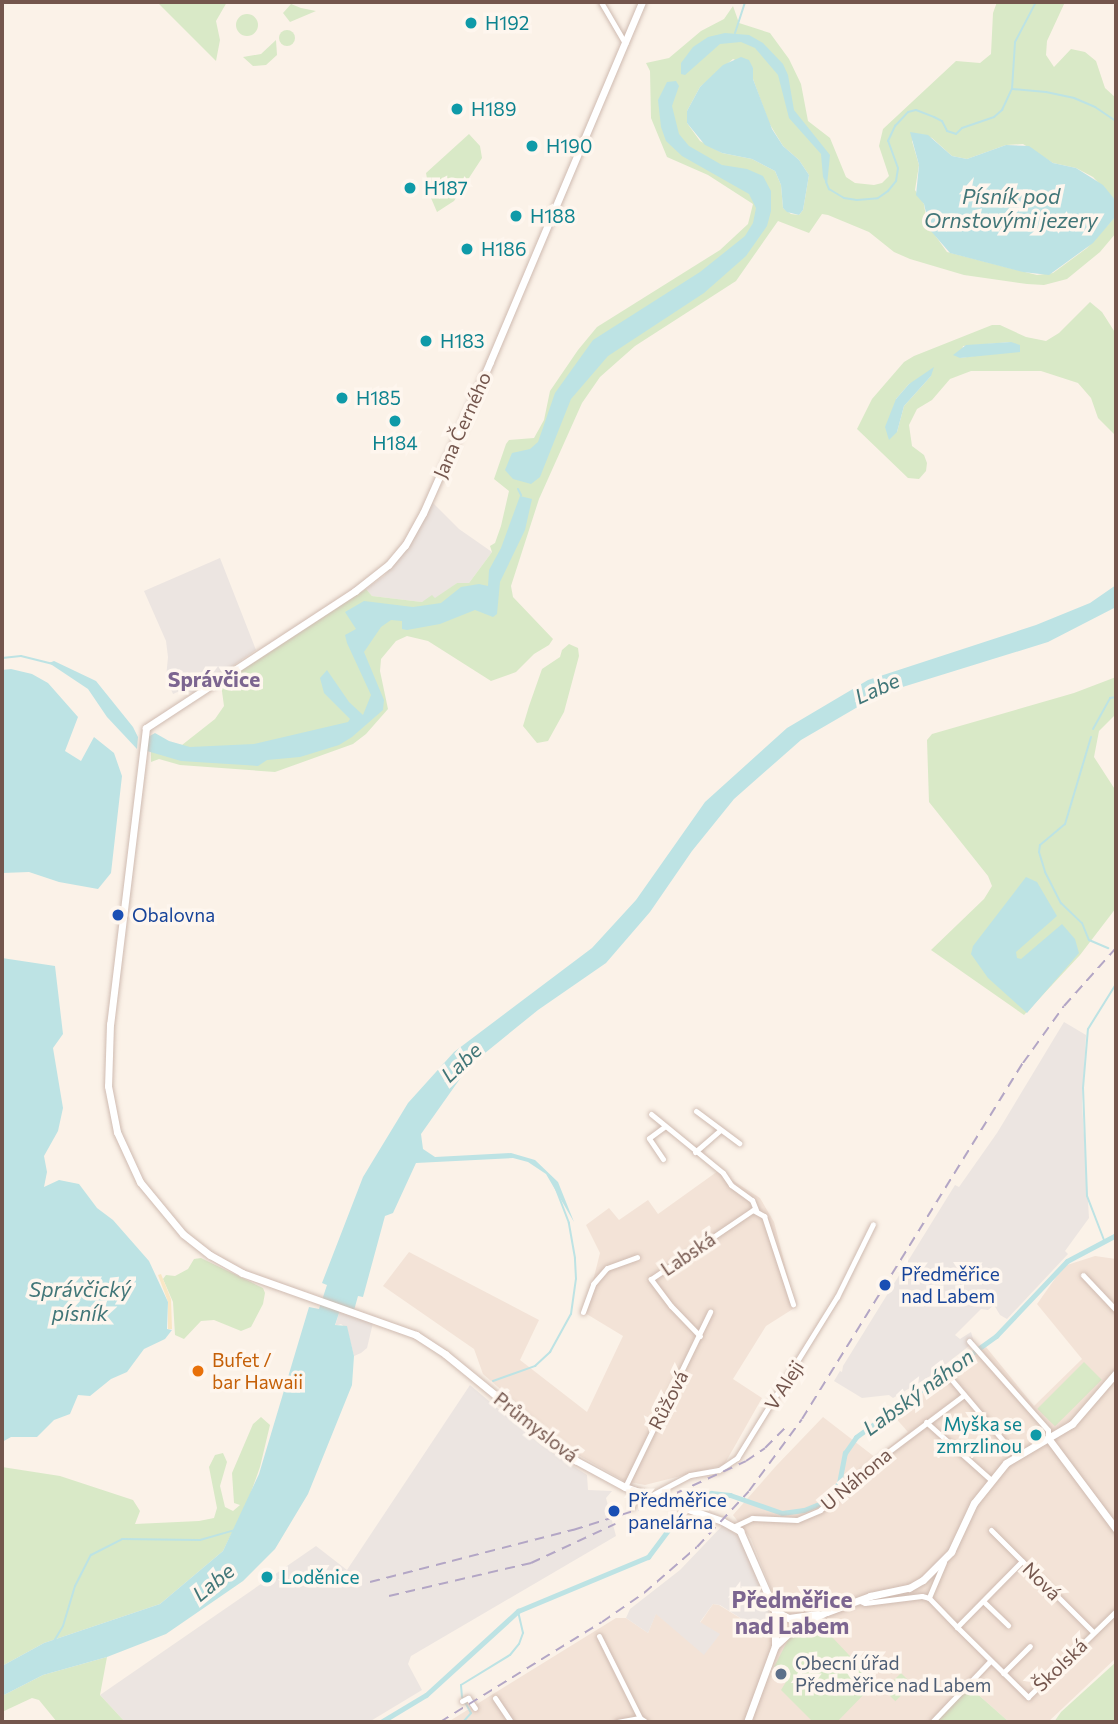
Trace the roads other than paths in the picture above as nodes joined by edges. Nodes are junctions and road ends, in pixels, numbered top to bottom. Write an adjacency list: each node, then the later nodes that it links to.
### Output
1 (601, 2): 3 (street)
2 (642, 2): 3 (street, Jana Černého)
3 (625, 43): 4 (street, Jana Černého)
4 (143, 735): 29 (street, Průmyslová)
5 (696, 1111): 8 (street)
6 (651, 1114): 7 (street)
7 (663, 1127): 10 (street); 11 (street)
8 (720, 1130): 9 (street); 10 (street)
9 (739, 1143)
10 (695, 1152): 12 (street)
11 (663, 1159)
12 (754, 1210): 16 (street); 20 (street, Labská)
13 (873, 1224): 31 (street, V Aleji)
14 (637, 1257): 18 (street, Labská)
15 (1083, 1276): 17 (street)
16 (793, 1304)
17 (1116, 1310)
18 (583, 1312)
19 (710, 1312): 20 (street, Růžová)
20 (701, 1336): 29 (street, Růžová)
21 (969, 1341): 26 (street)
22 (1116, 1373): 26 (street)
23 (951, 1379): 24 (street)
24 (964, 1395): 25 (street, U Náhona); 27 (street)
25 (926, 1422): 28 (street); 34 (street, U Náhona)
26 (1048, 1438): 27 (street); 33 (street)
27 (1016, 1456): 28 (street)
28 (991, 1480): 37 (street)
29 (625, 1487): 30 (street, Průmyslová)
30 (636, 1491): 31 (street, Průmyslová); 32 (street)
31 (650, 1496): 34 (street, Průmyslová)
32 (632, 1507)
33 (1115, 1523)
34 (734, 1526): 41 (street)
35 (991, 1530): 36 (street, Nová)
36 (1022, 1561): 40 (street); 46 (street, Nová)
37 (944, 1562): 38 (street); 39 (street)
38 (929, 1598): 39 (street); 45 (street, Školská)
39 (859, 1600): 43 (street)
40 (983, 1601): 44 (street); 45 (street)
41 (775, 1611): 43 (street); 48 (street)
42 (1116, 1611): 46 (street, Školská)
43 (827, 1612): 48 (street)
44 (1007, 1625)
45 (957, 1627): 50 (street, Školská)
46 (1093, 1632): 51 (street, Školská)
47 (598, 1636): 55 (street)
48 (775, 1646): 59 (street)
49 (1030, 1647): 51 (street, Školská)
50 (990, 1661): 51 (street, Školská); 60 (street)
51 (1003, 1673)
52 (495, 1698): 56 (street)
53 (464, 1700): 54 (street)
54 (475, 1708)
55 (640, 1718): 57 (street); 58 (street)
56 (511, 1722)
57 (617, 1722)
58 (646, 1722)
59 (747, 1722)
60 (932, 1722)

